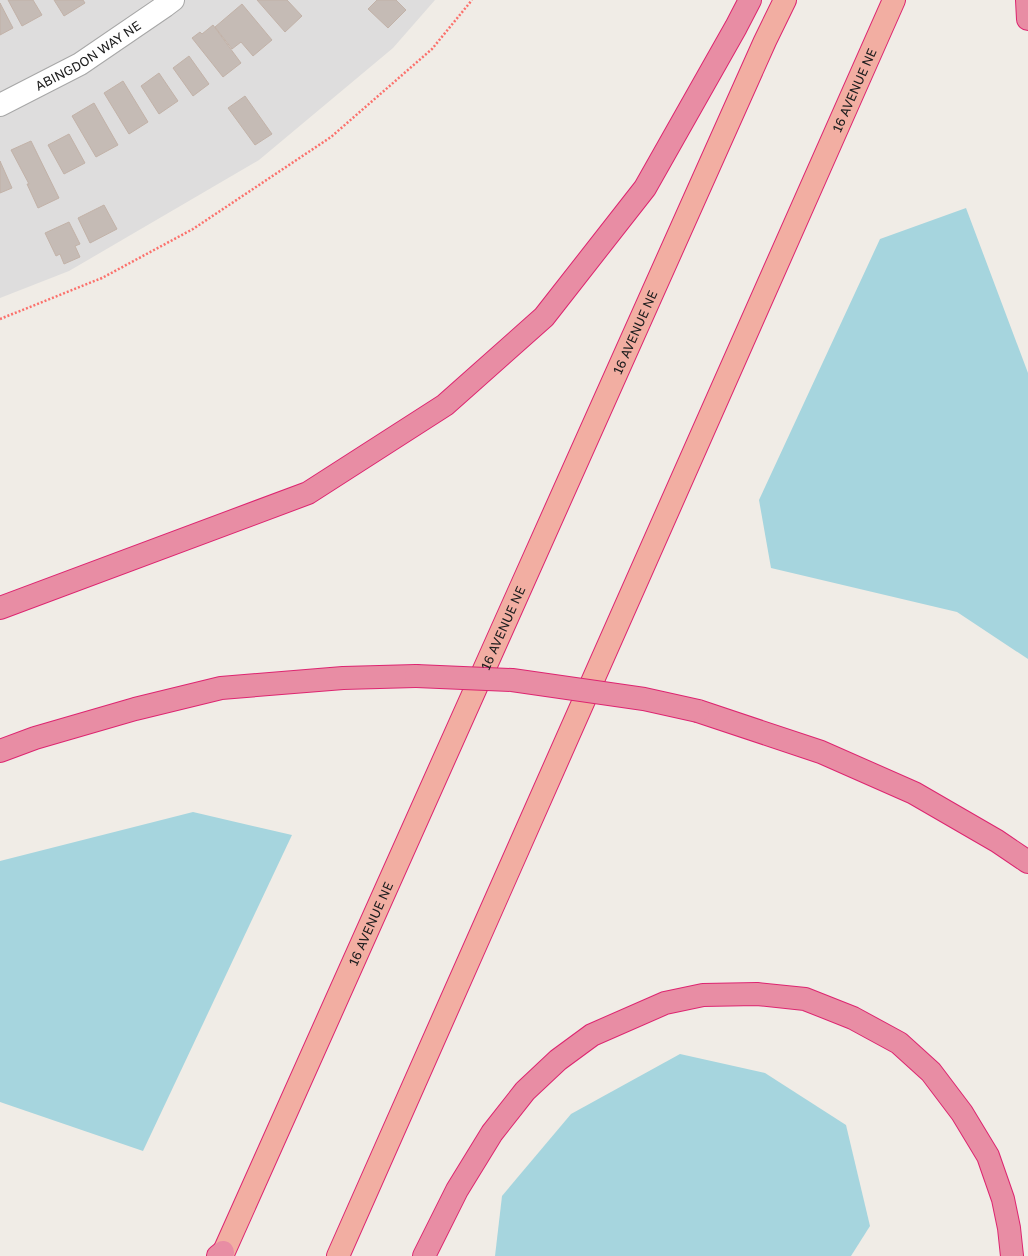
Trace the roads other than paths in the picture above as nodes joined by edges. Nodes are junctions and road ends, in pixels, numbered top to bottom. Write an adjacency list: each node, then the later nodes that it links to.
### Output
1 (173, 0): 7 (street, ABINGDON WAY NE)
2 (750, 0): 8 (highway)
3 (785, 0): 11 (highway, 16 AVENUE NE)
4 (894, 0): 12 (highway, 16 AVENUE NE)
5 (1027, 0): 6 (highway)
6 (1028, 19)
7 (0, 105)
8 (0, 608)
9 (0, 751): 10 (highway, bridge)
10 (1028, 862)
11 (221, 1255)
12 (338, 1256)
13 (424, 1256): 14 (highway)
14 (1012, 1256)

